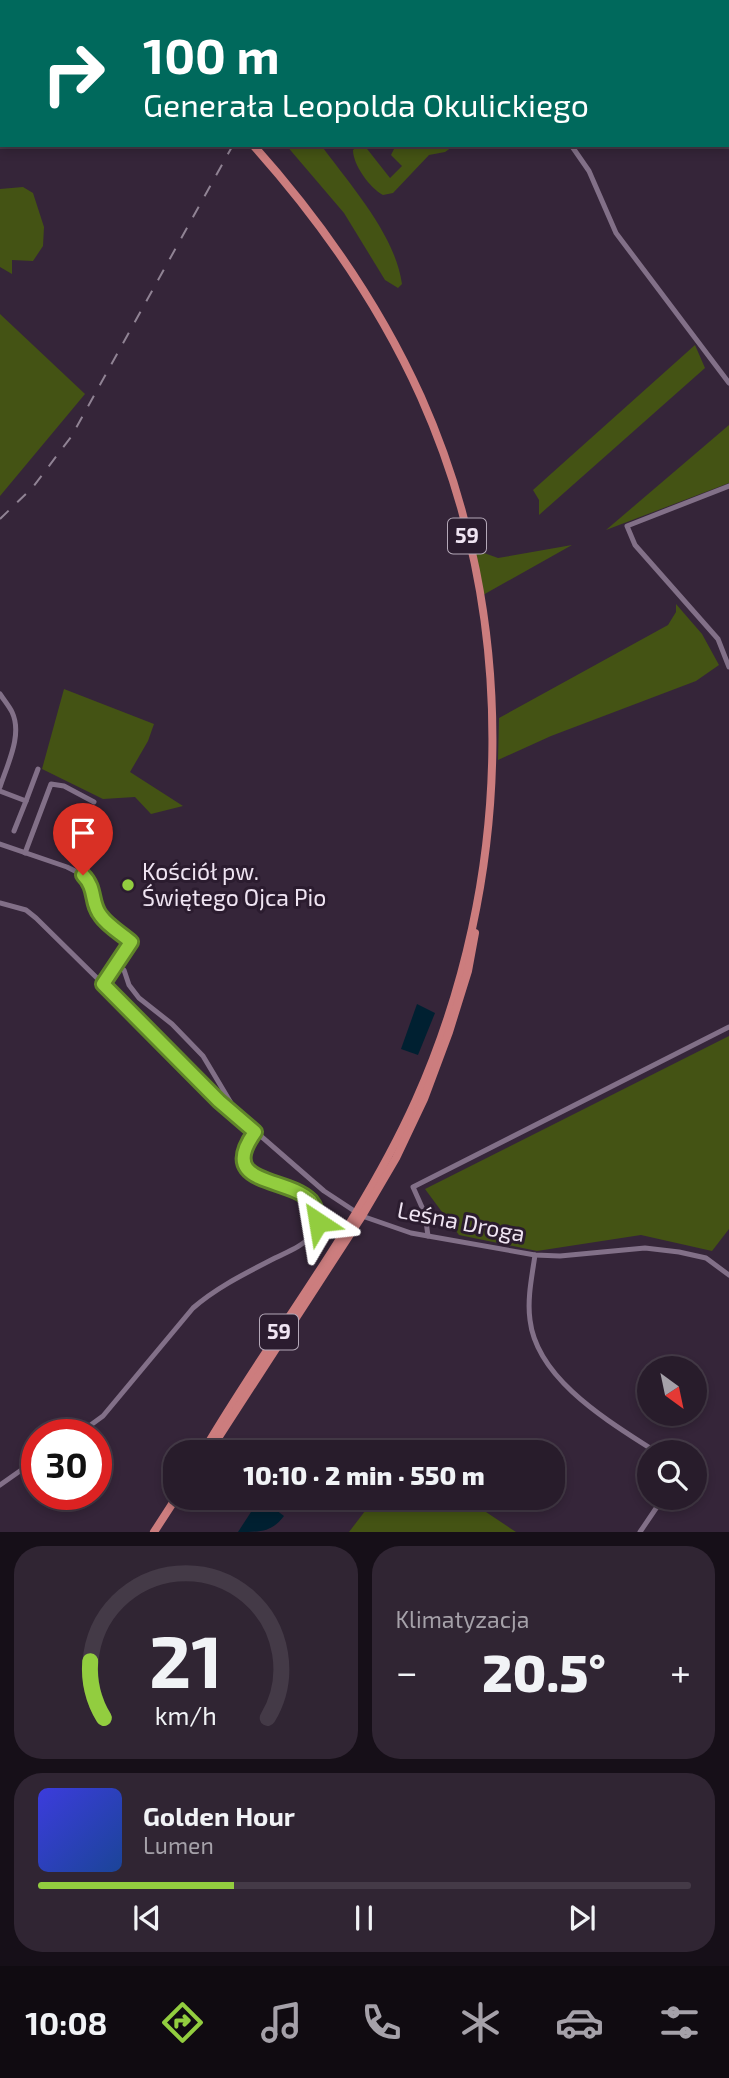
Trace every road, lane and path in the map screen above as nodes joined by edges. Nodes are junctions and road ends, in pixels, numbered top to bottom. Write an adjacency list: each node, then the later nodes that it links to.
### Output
1 (256, 147): 20 (main road, 59)
2 (572, 147): 3 (street)
3 (729, 383)
4 (729, 486): 5 (street)
5 (729, 667)
6 (1, 697): 8 (street)
7 (38, 769): 9 (street)
8 (0, 789): 9 (street)
9 (26, 801): 11 (street)
10 (94, 802): 13 (street)
11 (14, 831)
12 (0, 844): 13 (street)
13 (25, 853): 16 (street)
14 (0, 903): 16 (street)
15 (124, 970): 18 (street, Leśna Droga)
16 (103, 984): 18 (street)
17 (729, 1027): 21 (street)
18 (240, 1118): 19 (street, Leśna Droga)
19 (255, 1132): 20 (street, Leśna Droga); 24 (street)
20 (358, 1214): 21 (street, Leśna Droga); 25 (main road, 59)
21 (428, 1237): 22 (street, Leśna Droga)
22 (535, 1255): 23 (street, Leśna Droga); 26 (street)
23 (729, 1275)
24 (99, 1419)
25 (214, 1440)
26 (639, 1440)
27 (21, 1471): 28 (street)
28 (0, 1485)
29 (168, 1510): 31 (main road)
30 (655, 1510): 32 (street)
31 (154, 1532)
32 (640, 1532)

